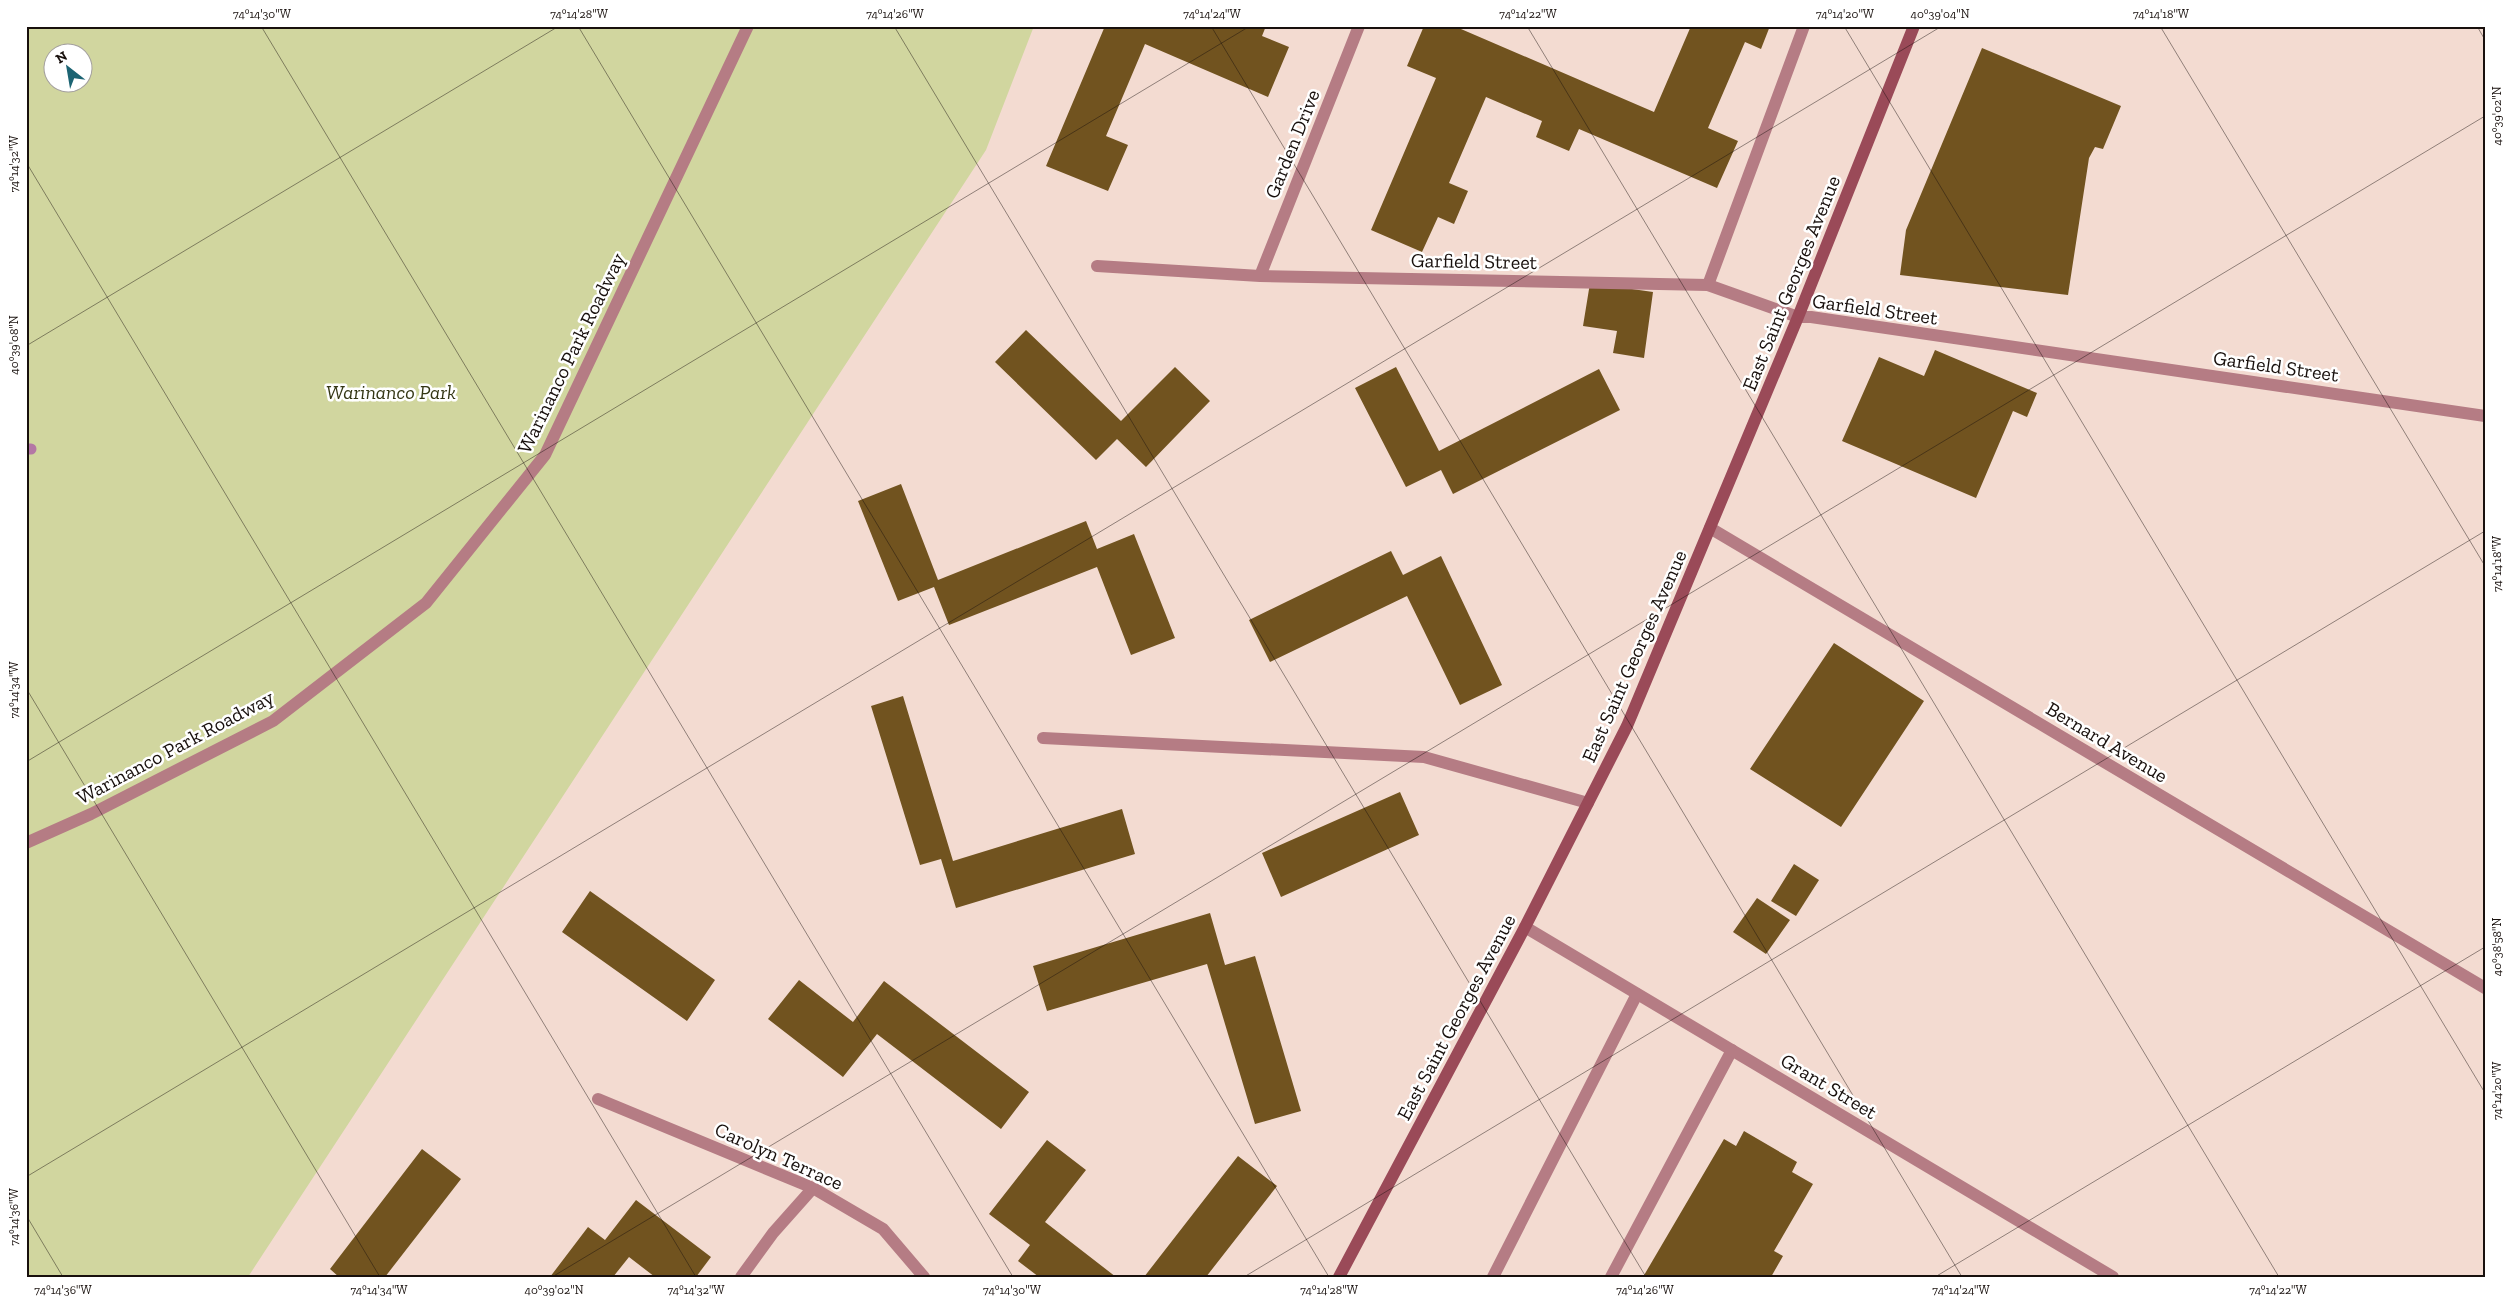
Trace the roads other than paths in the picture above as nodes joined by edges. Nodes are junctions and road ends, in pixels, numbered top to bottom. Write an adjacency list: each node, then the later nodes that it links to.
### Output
1 (748, 26): 13 (street, Warinanco Park Roadway)
2 (1360, 26): 6 (street, Garden Drive)
3 (1804, 26): 7 (street)
4 (1914, 26): 8 (main road, East Saint Georges Avenue)
5 (1097, 266): 6 (street, Garfield Street)
6 (1260, 276): 7 (street, Garfield Street)
7 (1708, 285): 8 (street, Garfield Street)
8 (1798, 318): 9 (street, Garfield Street); 10 (main road, East Saint Georges Avenue)
9 (2485, 416)
10 (1710, 528): 12 (main road, East Saint Georges Avenue); 15 (street, Bernard Avenue)
11 (1043, 738): 12 (street)
12 (1588, 802): 14 (main road, East Saint Georges Avenue)
13 (26, 843)
14 (1525, 927): 16 (street, Grant Street); 22 (main road, East Saint Georges Avenue)
15 (2485, 988)
16 (1637, 994): 17 (street, Grant Street); 23 (street)
17 (1732, 1050): 24 (street); 25 (street, Grant Street)
18 (598, 1099): 19 (street, Carolyn Terrace)
19 (813, 1188): 20 (street); 21 (street, Carolyn Terrace)
20 (740, 1277)
21 (924, 1277)
22 (1339, 1277)
23 (1493, 1277)
24 (1611, 1277)
25 (2113, 1277)

